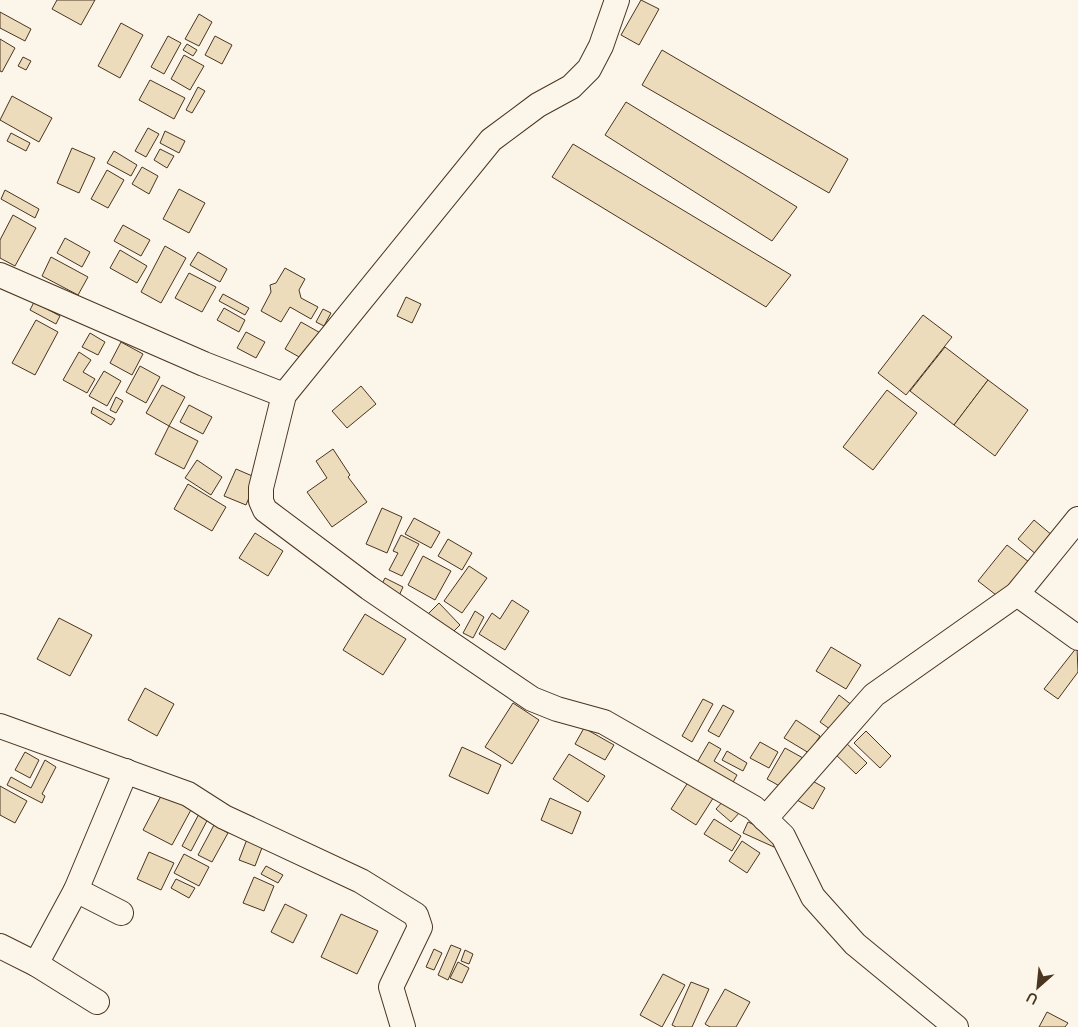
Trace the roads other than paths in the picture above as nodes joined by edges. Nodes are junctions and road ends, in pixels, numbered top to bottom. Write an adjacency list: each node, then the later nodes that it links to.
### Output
1 (617, 0): 3 (street)
2 (0, 275): 3 (street)
3 (284, 395): 9 (street)
4 (1078, 519): 5 (street)
5 (1017, 594): 6 (street); 9 (street)
6 (1078, 638)
7 (0, 726): 8 (street)
8 (126, 771): 10 (street); 15 (street)
9 (765, 819): 16 (street)
10 (76, 890): 11 (street); 13 (street)
11 (122, 913)
12 (0, 946): 13 (street)
13 (36, 964): 14 (street)
14 (97, 1002)
15 (403, 1027)
16 (956, 1027)

